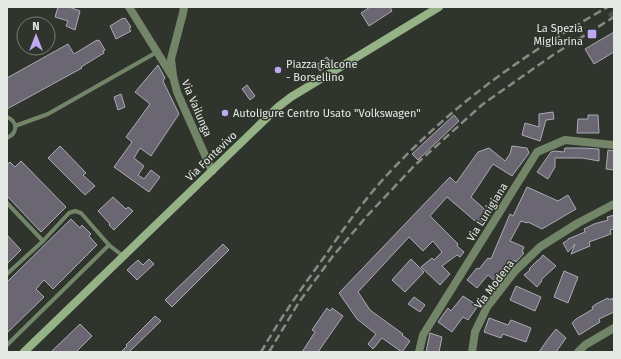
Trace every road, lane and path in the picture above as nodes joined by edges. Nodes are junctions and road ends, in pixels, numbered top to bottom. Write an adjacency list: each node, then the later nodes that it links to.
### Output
1 (128, 7): 4 (street, Via Vailunga)
2 (184, 7): 5 (street, Via Vailunga)
3 (439, 7): 10 (street, Via Fontevivo)
4 (157, 52): 5 (street, Via Vailunga); 7 (lane)
5 (173, 76): 10 (street, Via Vailunga)
6 (7, 117): 7 (lane)
7 (15, 126): 8 (lane)
8 (7, 138)
9 (614, 144): 20 (street, Via Lunigiana)
10 (212, 171): 15 (street, Via Fontevivo)
11 (7, 204): 13 (lane)
12 (614, 204): 21 (street, Via Modena)
13 (43, 241): 14 (lane); 16 (lane)
14 (109, 245): 15 (lane); 18 (lane)
15 (124, 256): 19 (street, Via Fontevivo)
16 (7, 274)
17 (614, 328): 22 (street)
18 (7, 345)
19 (24, 352)
20 (419, 352)
21 (472, 352)
22 (578, 352)

